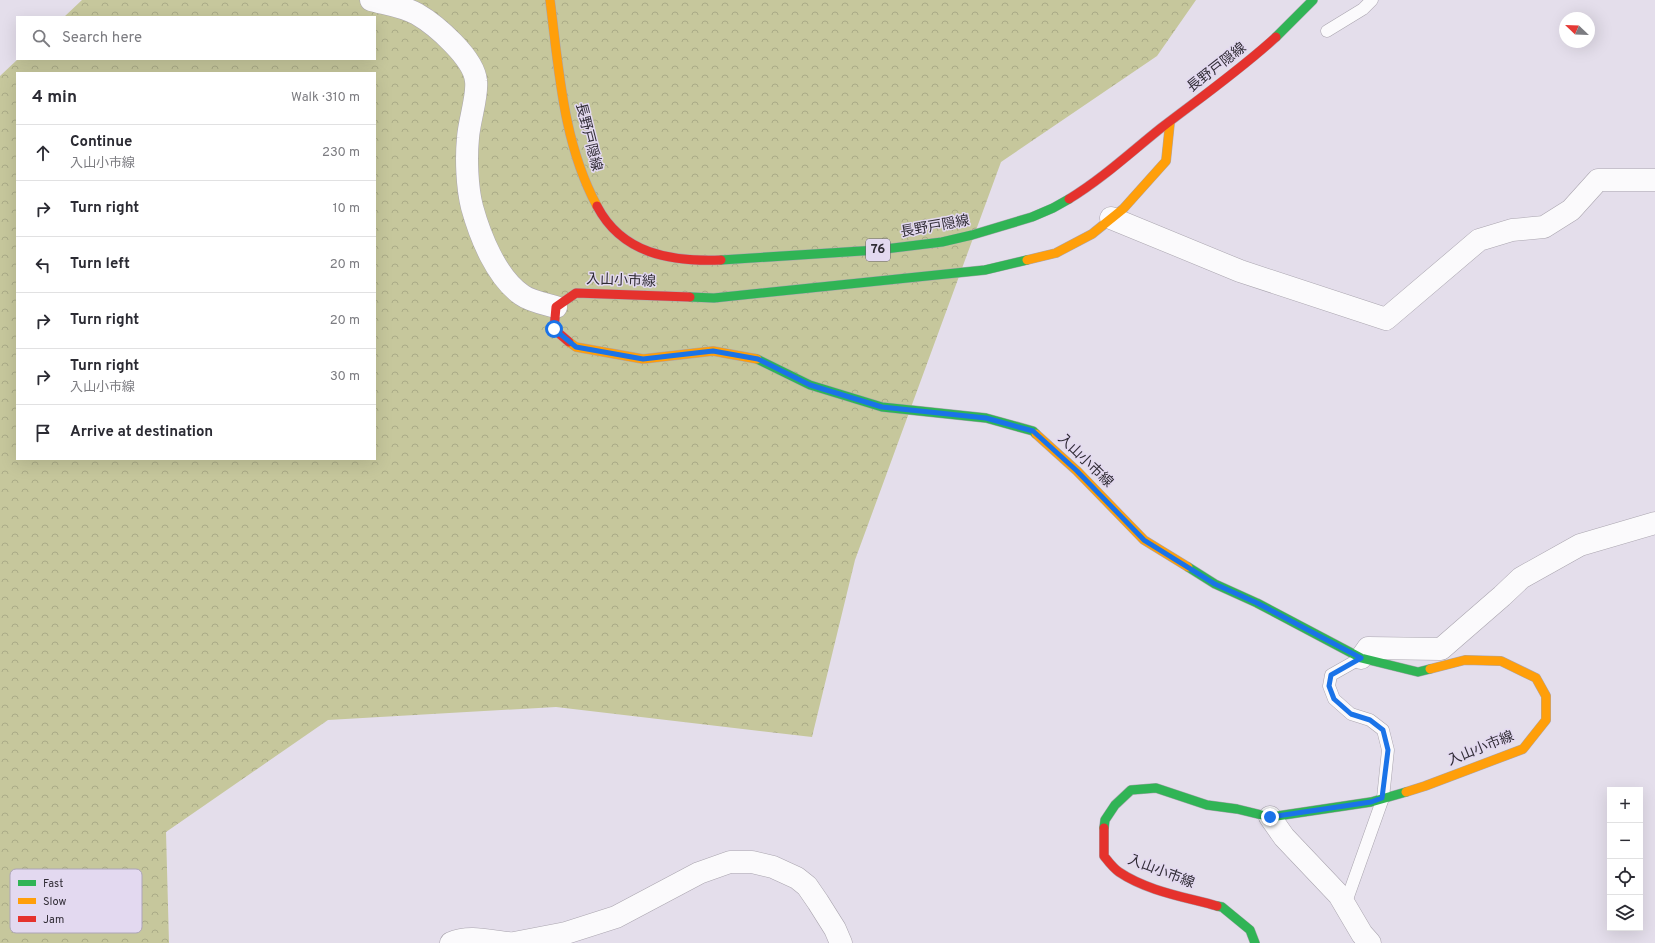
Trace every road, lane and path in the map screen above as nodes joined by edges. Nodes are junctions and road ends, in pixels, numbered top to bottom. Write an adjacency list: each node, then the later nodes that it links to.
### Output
1 (371, 0): 9 (street)
2 (550, 0): 6 (main road, 長野戸隠線 / 76)
3 (1313, 0): 6 (main road, 長野戸隠線 / 76)
4 (1372, 0): 5 (lane)
5 (1327, 32)
6 (1170, 122): 8 (main road, 入山小市線)
7 (1655, 180): 8 (street)
8 (1111, 218): 9 (main road, 入山小市線)
9 (556, 307): 11 (main road, 入山小市線)
10 (1655, 524): 11 (street)
11 (1361, 658): 12 (lane); 12 (main road, 入山小市線)
12 (1382, 798): 13 (main road, 入山小市線); 14 (lane)
13 (1270, 817): 14 (street); 19 (main road, 入山小市線)
14 (1345, 905): 20 (street)
15 (451, 943): 16 (street)
16 (508, 943)
17 (514, 943): 18 (street)
18 (841, 943)
19 (1254, 943)
20 (1370, 943)

